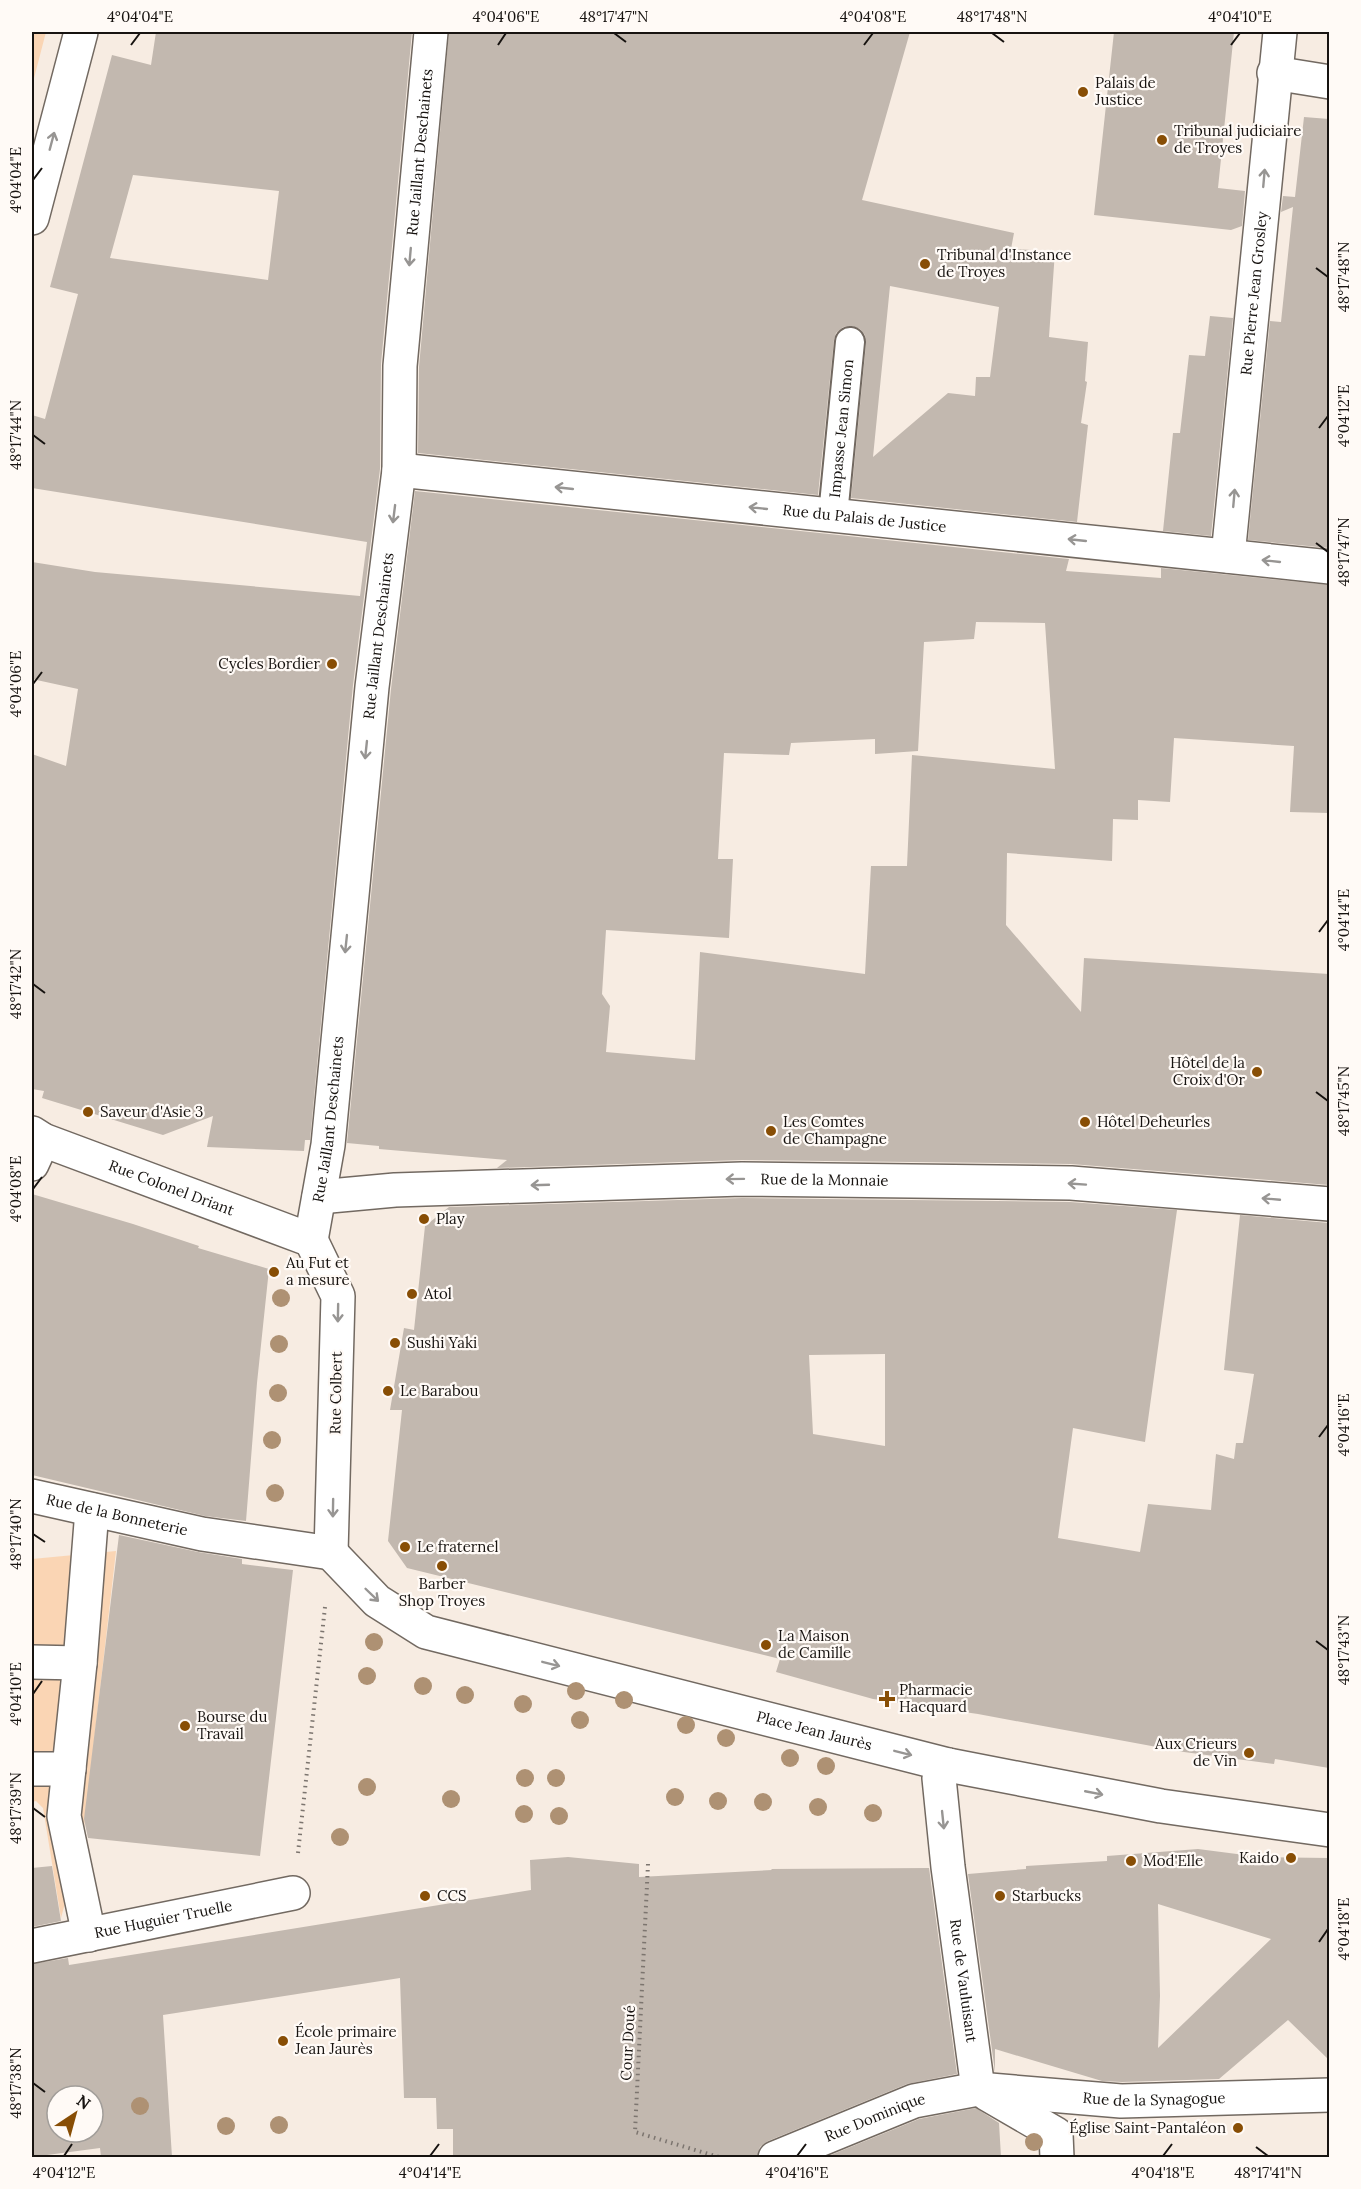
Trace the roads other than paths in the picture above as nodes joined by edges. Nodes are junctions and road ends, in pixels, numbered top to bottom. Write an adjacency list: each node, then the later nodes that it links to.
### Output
1 (81, 32): 6 (street, one-way to 1)
2 (431, 32): 8 (street, Rue Jaillant Deschainets, one-way to 8)
3 (1280, 32): 4 (street, Rue Pierre Jean Grosley)
4 (1274, 73): 5 (street); 10 (street, Rue Pierre Jean Grosley, one-way to 4)
5 (1329, 82)
6 (32, 218)
7 (850, 342): 9 (lane, Impasse Jean Simon)
8 (399, 470): 9 (street, Rue du Palais de Justice, one-way to 8); 13 (street, Rue Jaillant Deschainets, one-way to 13)
9 (833, 515): 10 (street, Rue du Palais de Justice, one-way to 9)
10 (1228, 556): 11 (street, Rue du Palais de Justice, one-way to 10)
11 (1329, 567)
12 (35, 1146): 15 (street, Rue Colonel Driant)
13 (319, 1197): 14 (street, Rue de la Monnaie, one-way to 13); 15 (street, Rue Jaillant Deschainets)
14 (1329, 1204)
15 (311, 1240): 18 (street, Rue Colbert, one-way to 18)
16 (32, 1496): 17 (street, Rue de la Bonneterie)
17 (92, 1509): 18 (street, Rue de la Bonneterie); 20 (street)
18 (332, 1553): 21 (street, Place Jean Jaurès, one-way to 21)
19 (32, 1662): 20 (street)
20 (80, 1663): 23 (street)
21 (948, 1765): 24 (street, Place Jean Jaurès, one-way to 24); 28 (street, Rue de Vauluisant, one-way to 28)
22 (32, 1769): 23 (street)
23 (69, 1769): 26 (street)
24 (1329, 1830)
25 (293, 1893): 26 (street, Rue Huguier Truelle)
26 (89, 1935): 27 (street, Rue Huguier Truelle)
27 (32, 1946)
28 (978, 2089): 29 (street, Rue de la Synagogue); 30 (street, Rue Dominique); 31 (street)
29 (1329, 2095)
30 (775, 2157)
31 (1057, 2157)

